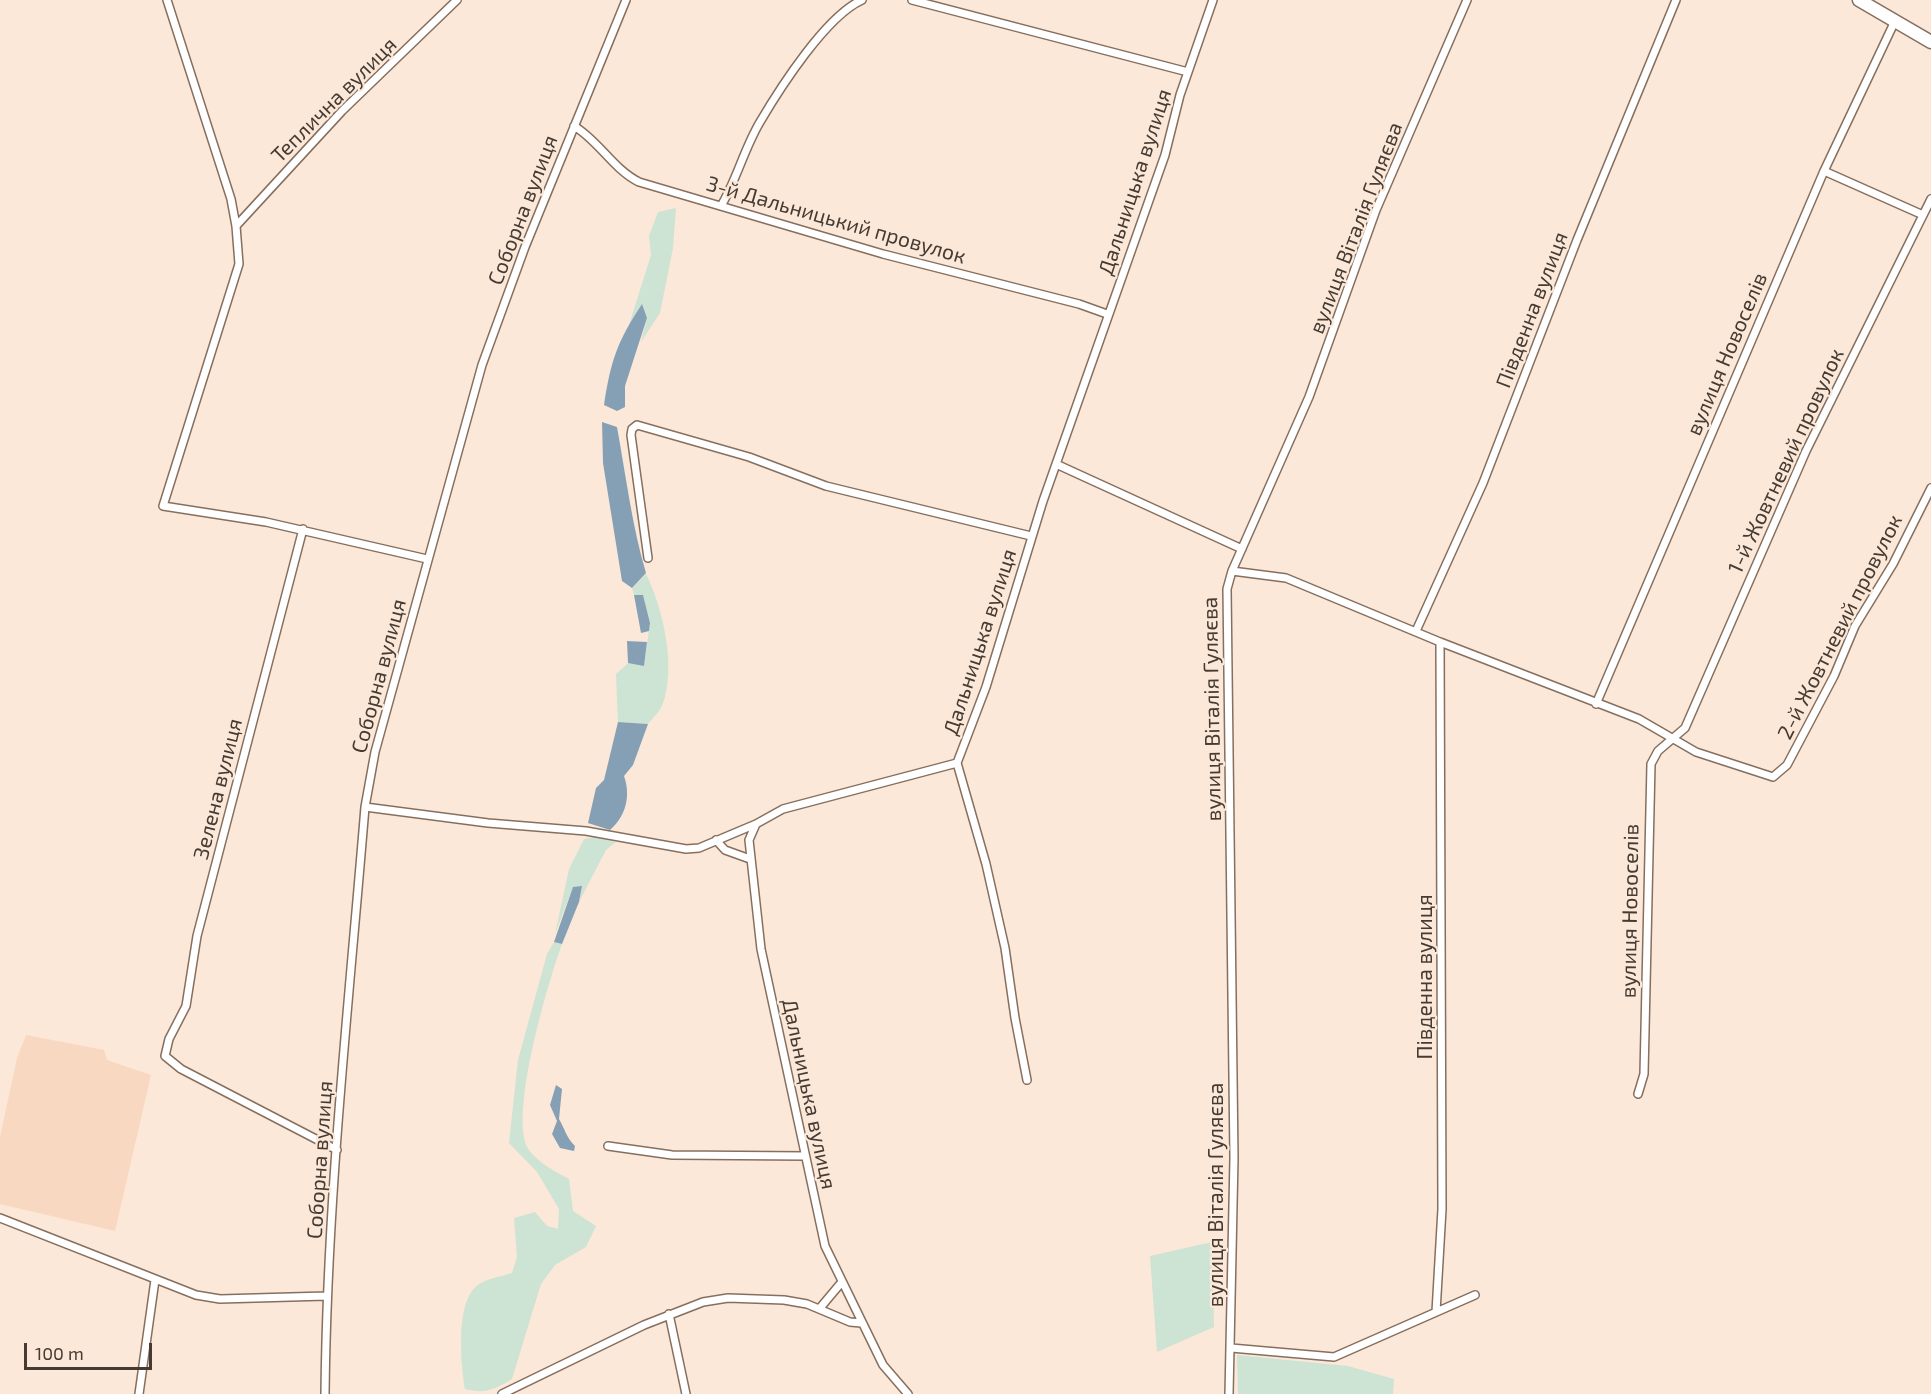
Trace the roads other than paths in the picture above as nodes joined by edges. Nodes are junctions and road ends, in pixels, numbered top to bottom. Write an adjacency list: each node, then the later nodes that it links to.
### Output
1 (167, 0): 18 (street)
2 (457, 0): 18 (street, Теплична вулиця)
3 (626, 0): 13 (street, Соборна вулиця)
4 (862, 0): 16 (street)
5 (912, 0): 12 (street)
6 (1213, 0): 12 (street, Дальницька вулиця)
7 (1467, 0): 24 (street, вулиця Віталія Гуляєва)
8 (1676, 0): 28 (street, Південна вулиця)
9 (1859, 0): 10 (highway)
10 (1895, 21): 11 (highway); 14 (street, вулиця Новоселів)
11 (1931, 42)
12 (1188, 72): 19 (street, Дальницька вулиця)
13 (574, 126): 16 (street, 3-й Дальницький провулок); 26 (street, Соборна вулиця)
14 (1824, 171): 17 (street); 30 (street, вулиця Новоселів)
15 (1931, 199): 17 (street, 1-й Жовтневий провулок)
16 (721, 206): 19 (street, 3-й Дальницький провулок)
17 (1923, 214): 31 (street, 1-й Жовтневий провулок)
18 (236, 226): 22 (street)
19 (1107, 314): 20 (street, Дальницька вулиця)
20 (1056, 464): 23 (street, Дальницька вулиця); 24 (street)
21 (1931, 488): 31 (street, 2-й Жовтневий провулок)
22 (303, 529): 26 (street); 40 (street, Зелена вулиця)
23 (1031, 536): 25 (street); 32 (street, Дальницька вулиця)
24 (1242, 549): 27 (street, вулиця Віталія Гуляєва)
25 (648, 558)
26 (427, 559): 33 (street, Соборна вулиця)
27 (1232, 571): 28 (street); 51 (street, вулиця Віталія Гуляєва)
28 (1416, 631): 29 (street)
29 (1440, 642): 30 (street); 48 (street, Південна вулиця)
30 (1596, 704): 31 (street)
31 (1675, 738): 38 (street, вулиця Новоселів)
32 (957, 763): 34 (street, Дальницька вулиця); 37 (street)
33 (364, 807): 35 (street); 40 (street, Соборна вулиця)
34 (756, 824): 35 (street); 36 (street, Дальницька вулиця)
35 (716, 840): 36 (street)
36 (750, 859): 41 (street, Дальницька вулиця)
37 (1028, 1080)
38 (1638, 1094)
39 (608, 1146): 41 (street)
40 (337, 1150): 46 (street, Соборна вулиця)
41 (805, 1156): 44 (street, Дальницька вулиця)
42 (0, 1218): 43 (street)
43 (155, 1280): 46 (street); 52 (street)
44 (842, 1283): 47 (street); 50 (street, Дальницька вулиця)
45 (1475, 1294): 48 (street)
46 (326, 1296): 53 (street, Соборна вулиця)
47 (820, 1308): 49 (street); 50 (street)
48 (1436, 1312): 51 (street)
49 (669, 1314): 54 (street); 55 (street)
50 (861, 1323): 56 (street, Дальницька вулиця)
51 (1230, 1348): 57 (street, вулиця Віталія Гуляєва)
52 (139, 1394)
53 (325, 1394)
54 (502, 1394)
55 (687, 1394)
56 (908, 1394)
57 (1229, 1394)

